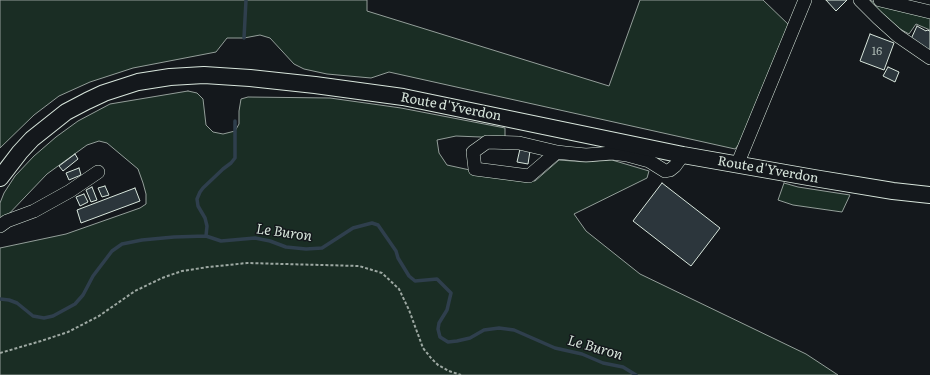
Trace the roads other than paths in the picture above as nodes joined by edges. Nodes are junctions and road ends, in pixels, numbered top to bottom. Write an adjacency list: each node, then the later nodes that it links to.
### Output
1 (805, 0): 8 (street)
2 (860, 0): 5 (street)
3 (880, 0): 4 (street)
4 (930, 12)
5 (930, 58)
6 (557, 152): 6 (street); 7 (street)
7 (683, 155): 8 (main road, Route d'Yverdon); 10 (main road, Route d'Yverdon)
8 (737, 165): 11 (main road, Route d'Yverdon)
9 (98, 172): 12 (street)
10 (0, 178)
11 (930, 195)
12 (0, 226)

